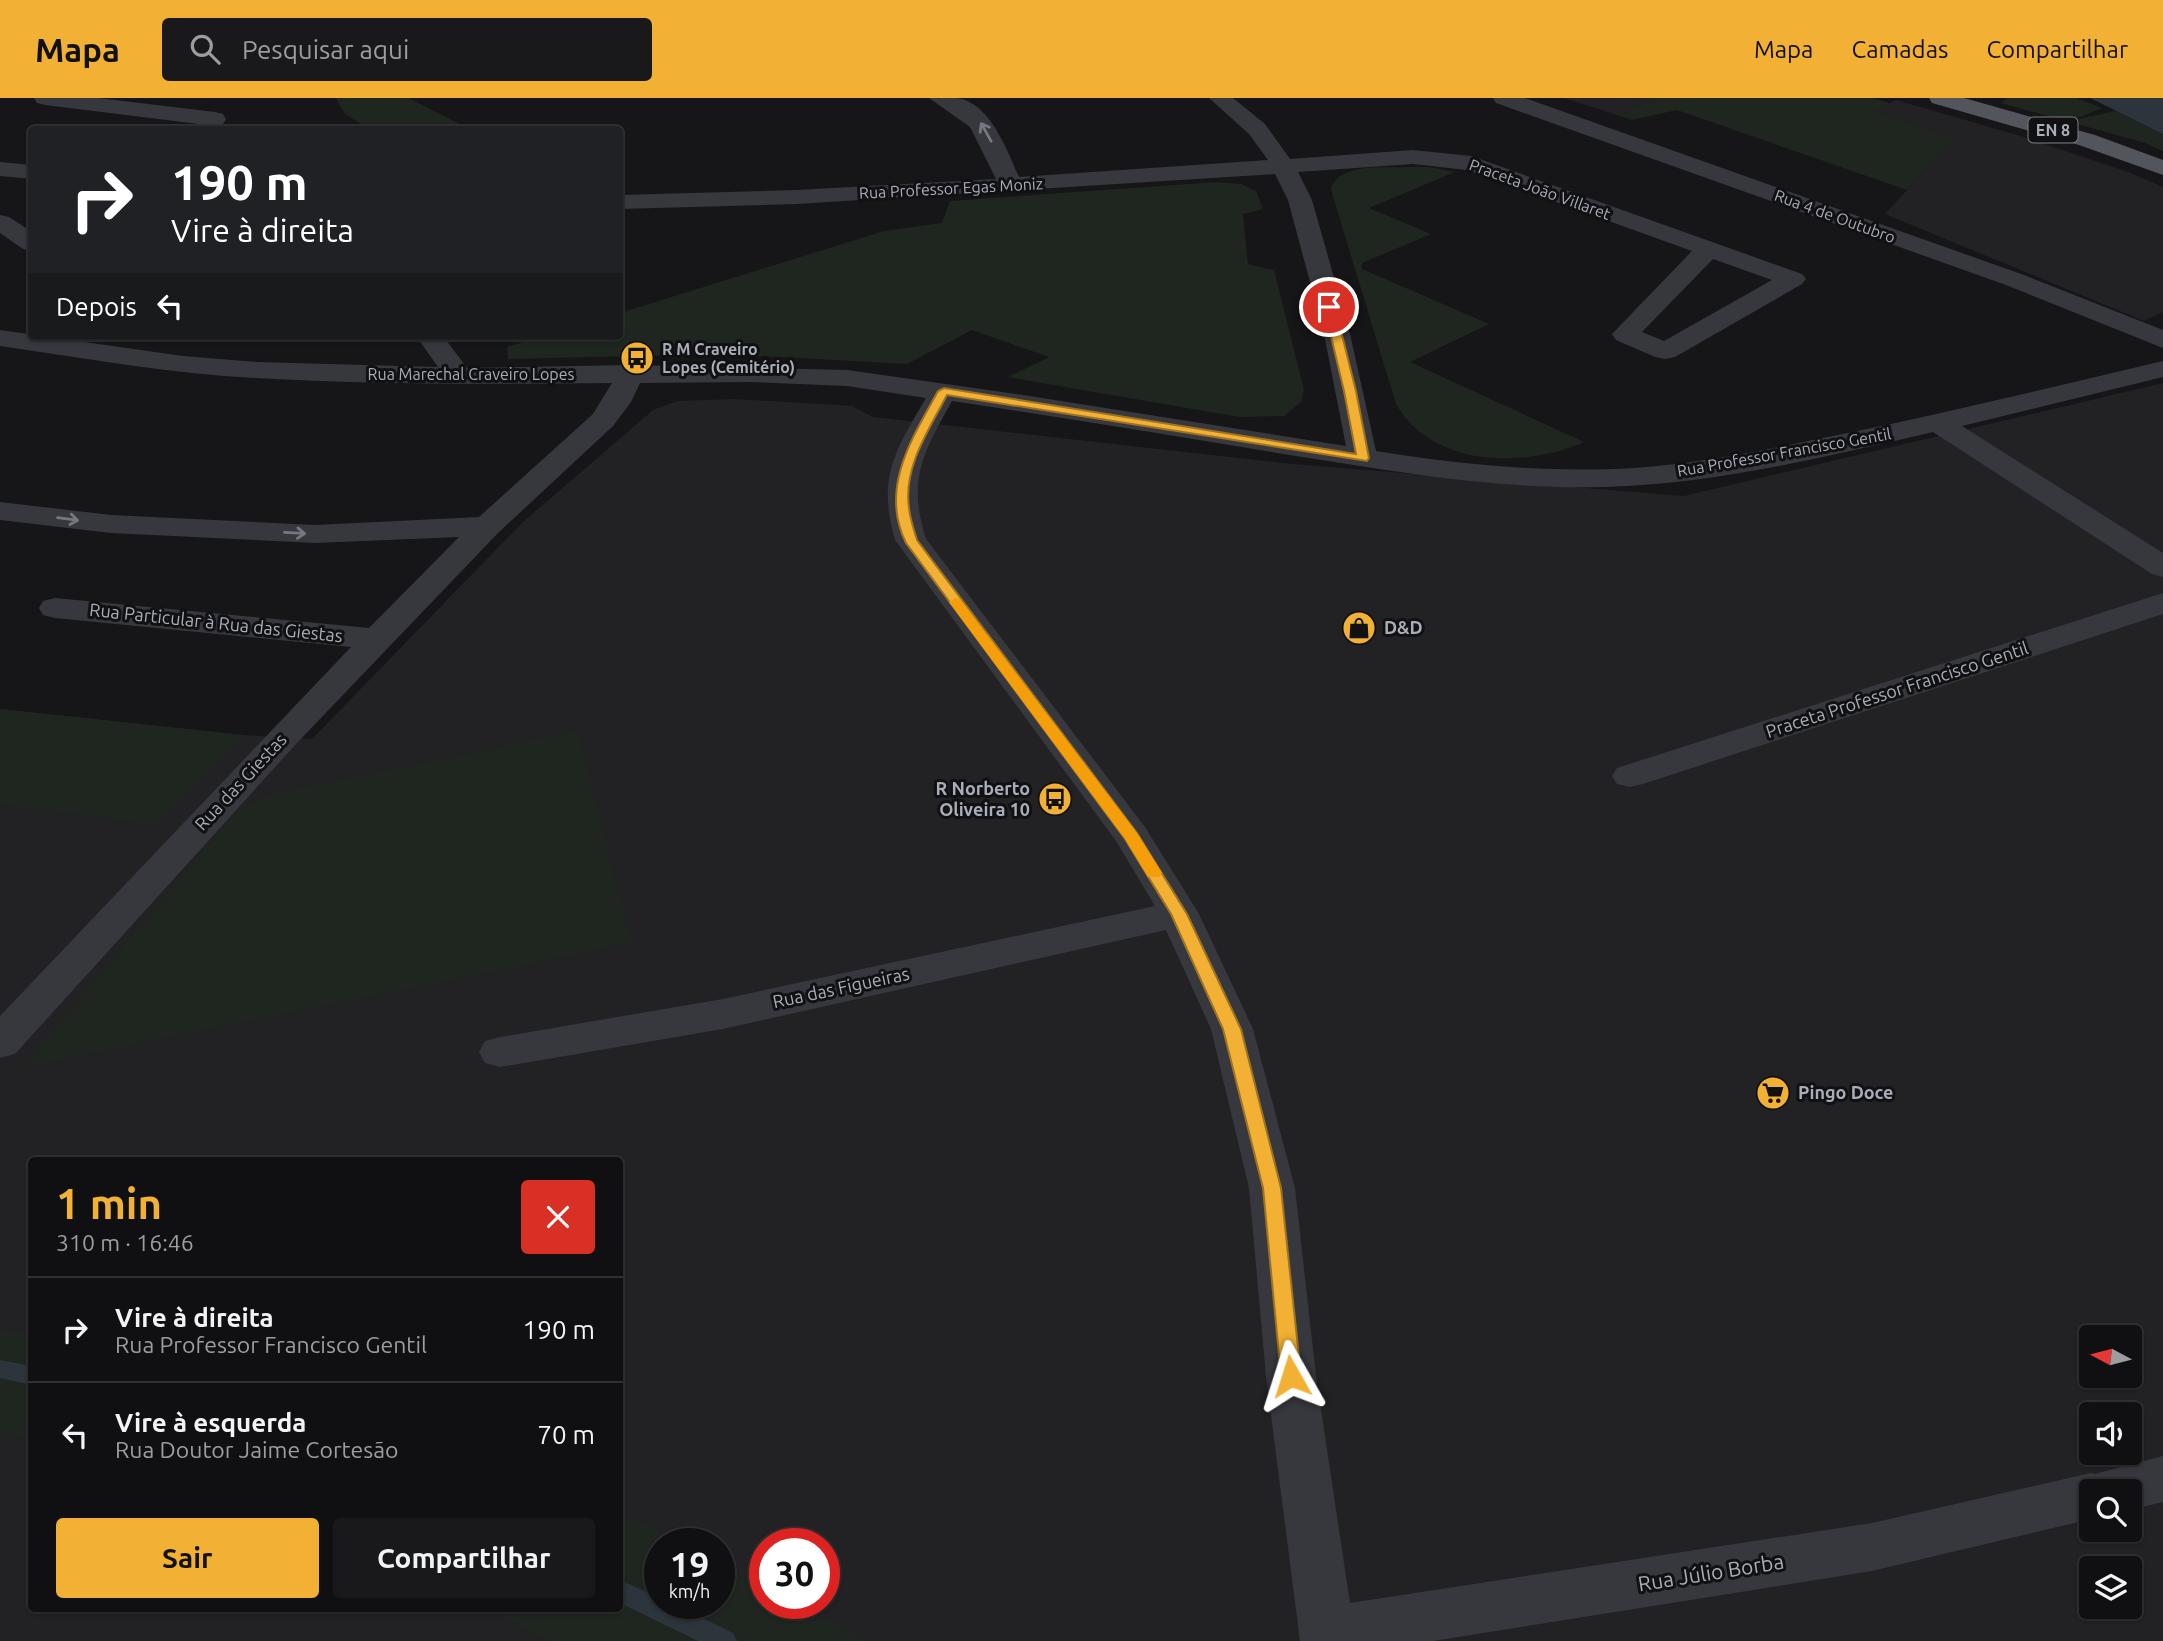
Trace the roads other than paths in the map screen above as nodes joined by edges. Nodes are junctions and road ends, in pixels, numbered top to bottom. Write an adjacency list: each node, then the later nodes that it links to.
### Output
1 (46, 98): 6 (street)
2 (940, 98): 11 (street, one-way to 2)
3 (1220, 98): 7 (street)
4 (1504, 98): 19 (street, Rua 4 de Outubro)
5 (1940, 98): 8 (main road, EN 8)
6 (216, 118)
7 (1283, 165): 11 (street, Rua Professor Egas Moniz); 15 (street, Praceta João Villaret); 26 (street)
8 (2163, 168)
9 (0, 169): 10 (street)
10 (28, 172)
11 (1011, 185): 12 (street, Rua Professor Egas Moniz)
12 (623, 202)
13 (0, 222): 14 (street)
14 (28, 241)
15 (1708, 249): 15 (street, Praceta João Villaret)
16 (0, 338): 20 (street, Rua Marechal Craveiro Lopes)
17 (166, 340): 20 (street)
18 (432, 340): 23 (street)
19 (2163, 340)
20 (183, 364): 23 (street, Rua Marechal Craveiro Lopes)
21 (2163, 369): 25 (street, Rua Professor Francisco Gentil)
22 (631, 373): 23 (street, Rua Marechal Craveiro Lopes); 24 (street, Rua Marechal Craveiro Lopes); 28 (street, Rua das Giestas)
23 (459, 376)
24 (944, 391): 26 (street, Rua Professor Francisco Gentil); 34 (street)
25 (1938, 423): 26 (street, Rua Professor Francisco Gentil); 29 (street)
26 (1363, 458)
27 (0, 511): 28 (street, one-way to 28)
28 (487, 526): 32 (street, Rua das Giestas)
29 (2163, 567)
30 (2163, 603): 33 (street, Praceta Professor Francisco Gentil)
31 (55, 608): 32 (street, Rua Particular à Rua das Giestas)
32 (377, 639): 35 (street, Rua das Giestas)
33 (1630, 776)
34 (1179, 914): 36 (street, Rua das Figueiras); 40 (street)
35 (0, 1043)
36 (500, 1052)
37 (2163, 1479): 38 (street)
38 (2142, 1484)
39 (2079, 1499): 40 (street, Rua Júlio Borba)
40 (1328, 1636)

